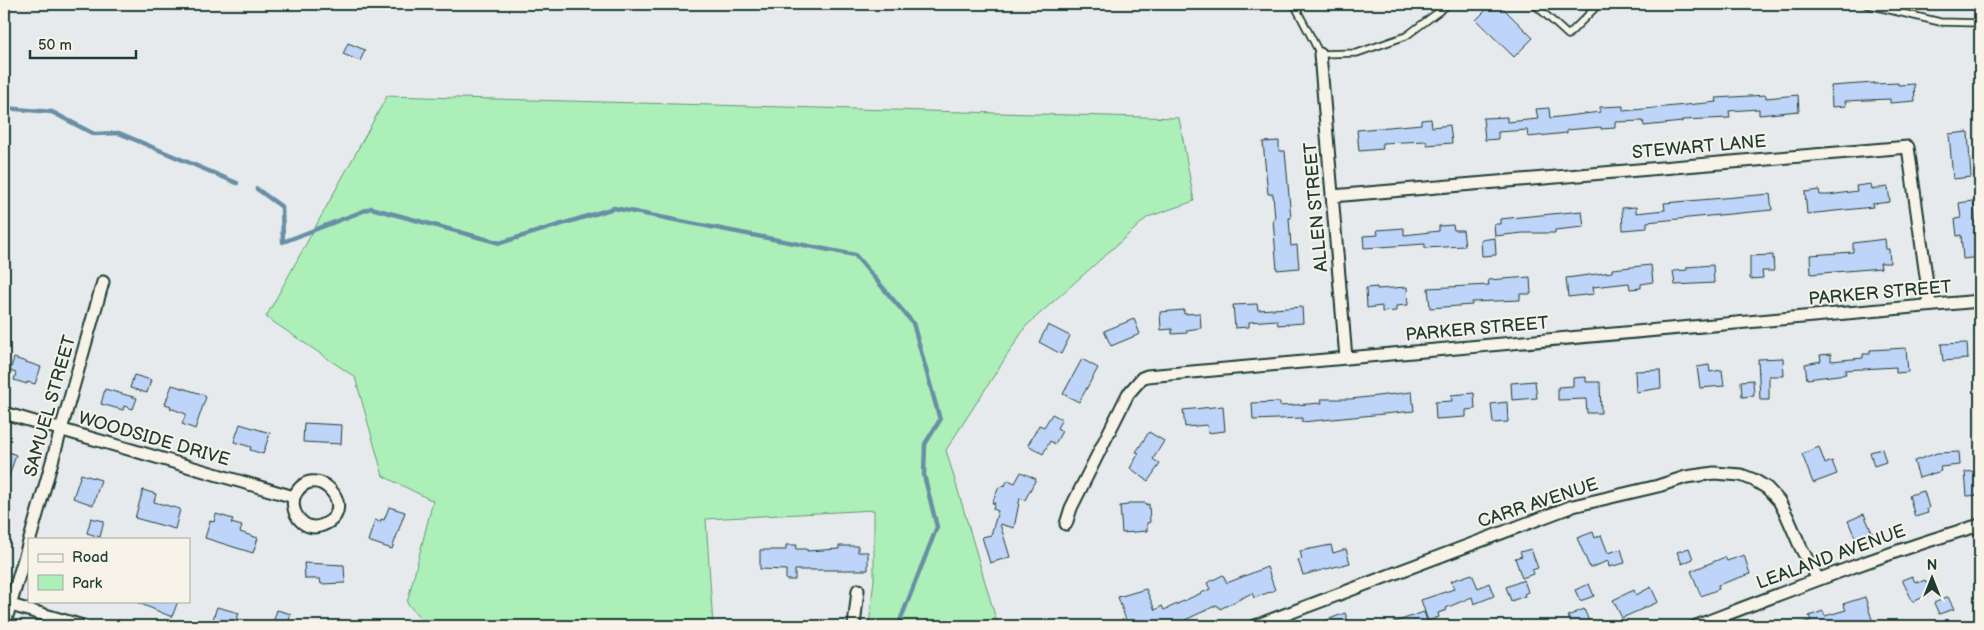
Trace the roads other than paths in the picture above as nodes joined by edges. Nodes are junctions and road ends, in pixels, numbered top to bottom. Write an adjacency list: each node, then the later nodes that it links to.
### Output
1 (1294, 4): 7 (lane)
2 (1449, 4): 7 (lane)
3 (1534, 4): 4 (lane)
4 (1599, 4)
5 (1865, 4): 6 (lane)
6 (1980, 23)
7 (1320, 54): 8 (street, ALLEN STREET)
8 (1332, 196): 11 (street, STEWART LANE); 12 (street, ALLEN STREET)
9 (103, 282): 14 (street, SAMUEL STREET)
10 (1980, 301): 11 (street, PARKER STREET)
11 (1930, 305): 12 (street, PARKER STREET)
12 (1346, 358): 16 (street, PARKER STREET)
13 (4, 413): 14 (street, WOODSIDE DRIVE)
14 (62, 430): 15 (street, WOODSIDE DRIVE); 18 (street, SAMUEL STREET)
15 (294, 497)
16 (1066, 524)
17 (1980, 525): 20 (street, LEALAND AVENUE)
18 (30, 538)
19 (28, 543): 22 (street, SAMUEL STREET)
20 (1818, 579): 26 (street, CARR AVENUE); 27 (street, LEALAND AVENUE)
21 (858, 590): 25 (street)
22 (7, 604): 23 (street, SAMUEL STREET); 24 (street)
23 (4, 626)
24 (83, 626)
25 (854, 626)
26 (1254, 626)
27 (1696, 626)

